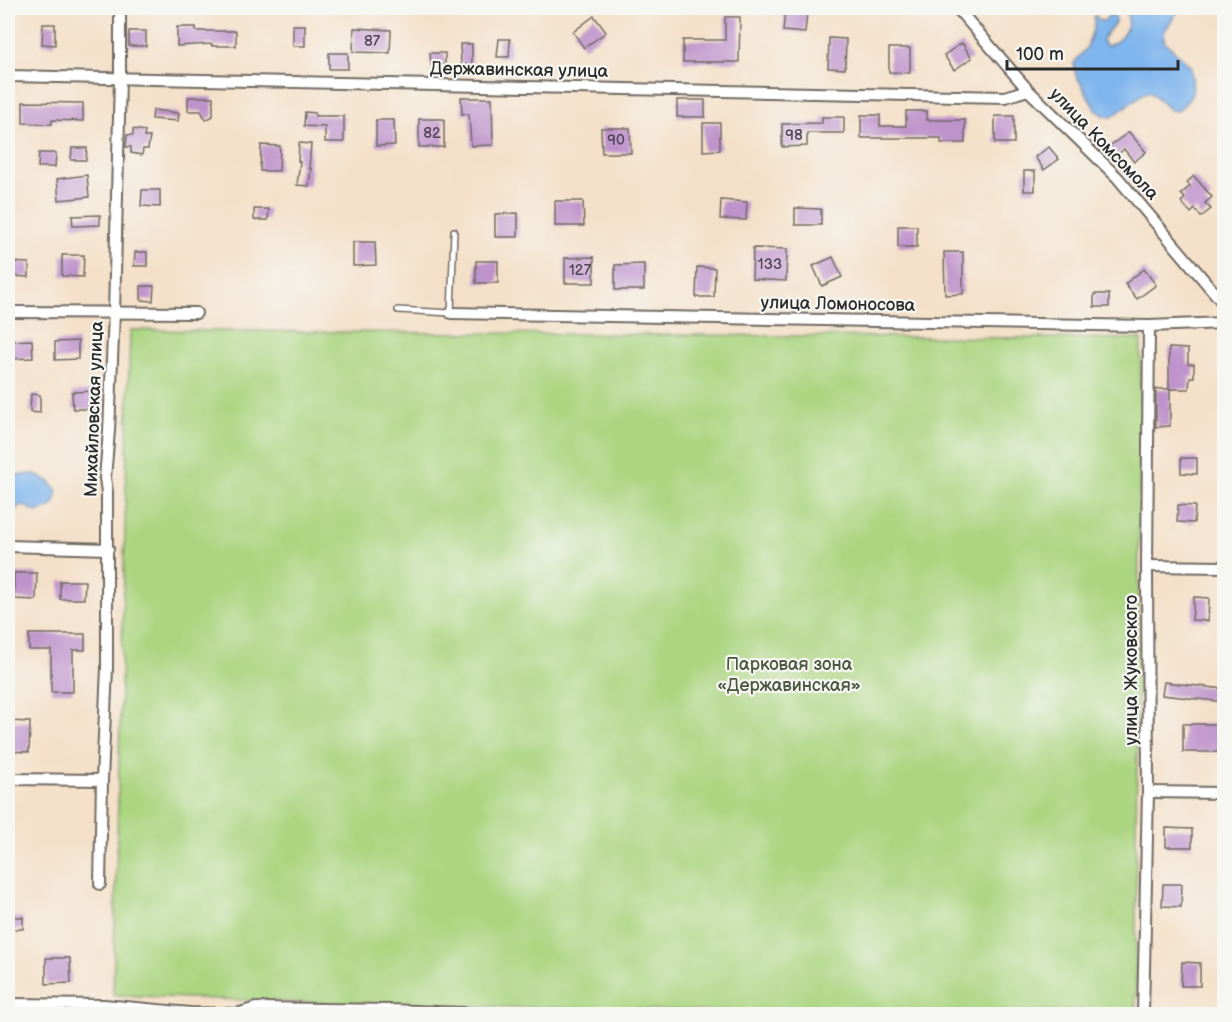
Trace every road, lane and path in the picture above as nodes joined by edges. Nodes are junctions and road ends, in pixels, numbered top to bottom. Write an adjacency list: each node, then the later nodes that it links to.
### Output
1 (120, 8): 4 (street, Михайловская улица)
2 (957, 8): 5 (street, улица Комсомола)
3 (8, 76): 4 (street, Державинская улица)
4 (120, 78): 5 (street, Державинская улица); 10 (street, Михайловская улица)
5 (1028, 90): 7 (street, улица Комсомола)
6 (454, 231): 12 (lane)
7 (1224, 304)
8 (398, 310): 12 (lane)
9 (8, 312): 10 (street)
10 (114, 313): 11 (street); 16 (street, Михайловская улица)
11 (196, 313)
12 (451, 313): 14 (street, улица Ломоносова)
13 (1224, 323): 14 (street, улица Ломоносова)
14 (1149, 326): 17 (street, улица Жуковского)
15 (8, 546): 16 (street)
16 (108, 549): 20 (street, Михайловская улица)
17 (1146, 566): 18 (street); 21 (street, улица Жуковского)
18 (1224, 567)
19 (8, 779): 20 (street)
20 (102, 780): 23 (street, Михайловская улица)
21 (1148, 792): 22 (street); 28 (street, улица Жуковского)
22 (1224, 794)
23 (100, 884)
24 (8, 1004): 25 (street)
25 (486, 1014)
26 (638, 1014): 27 (street)
27 (658, 1014)
28 (1143, 1014)

